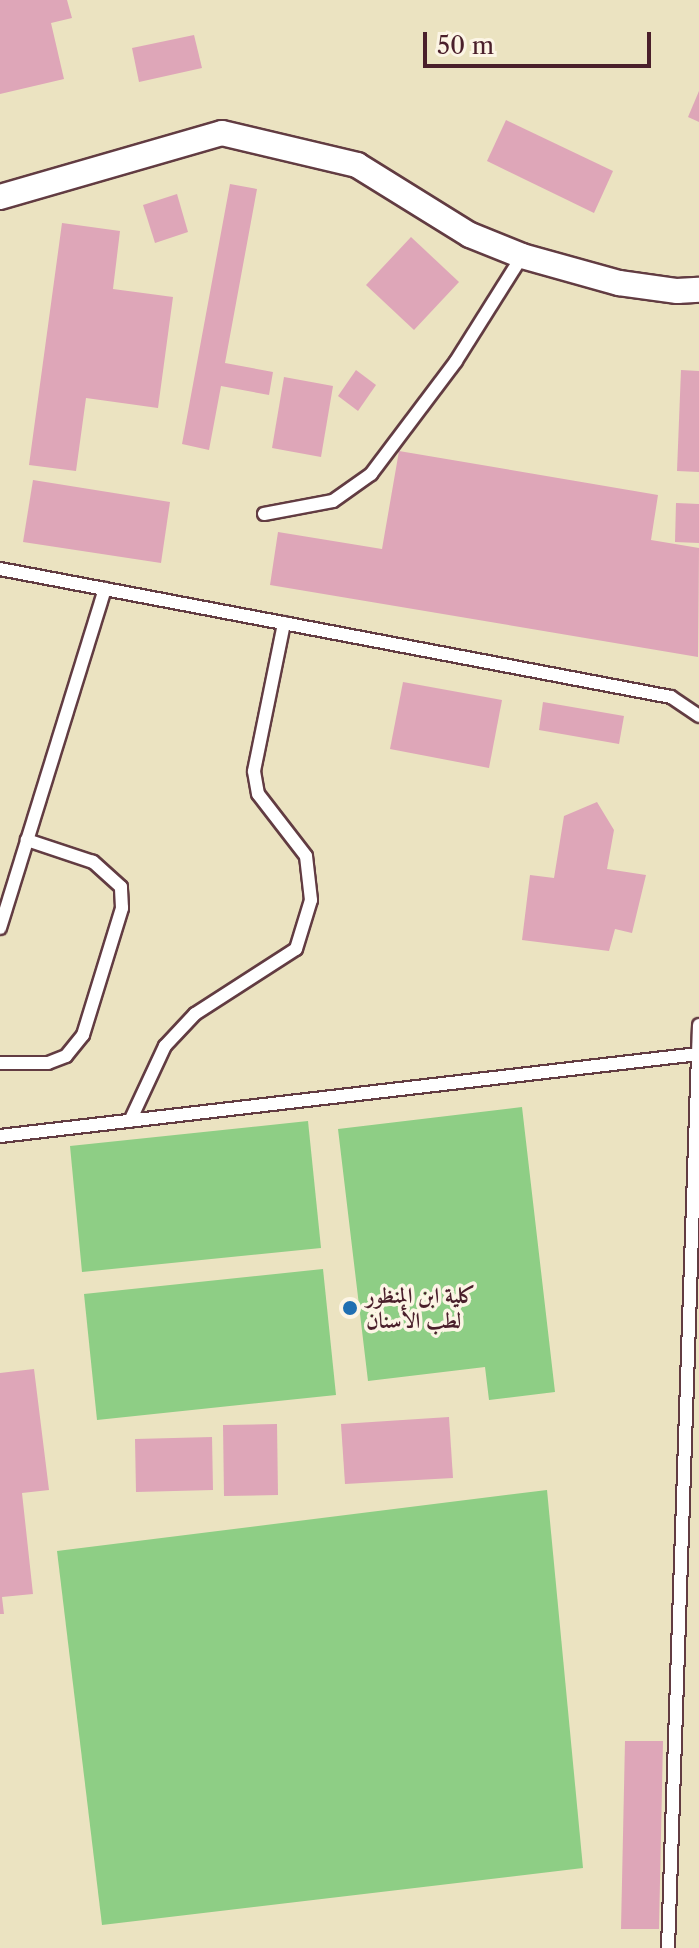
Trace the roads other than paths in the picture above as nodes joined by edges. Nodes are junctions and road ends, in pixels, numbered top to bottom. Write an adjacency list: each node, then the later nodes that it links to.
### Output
1 (0, 197): 2 (street)
2 (522, 256): 3 (street); 4 (lane)
3 (699, 290)
4 (264, 514)
5 (0, 569): 6 (lane)
6 (105, 589): 7 (lane); 9 (lane)
7 (284, 623): 8 (lane); 14 (lane)
8 (699, 716)
9 (27, 840): 10 (lane); 13 (lane)
10 (0, 928)
11 (699, 1025): 12 (lane)
12 (698, 1054): 14 (lane); 16 (lane)
13 (0, 1063)
14 (130, 1121): 15 (lane)
15 (0, 1136)
16 (668, 1948)

